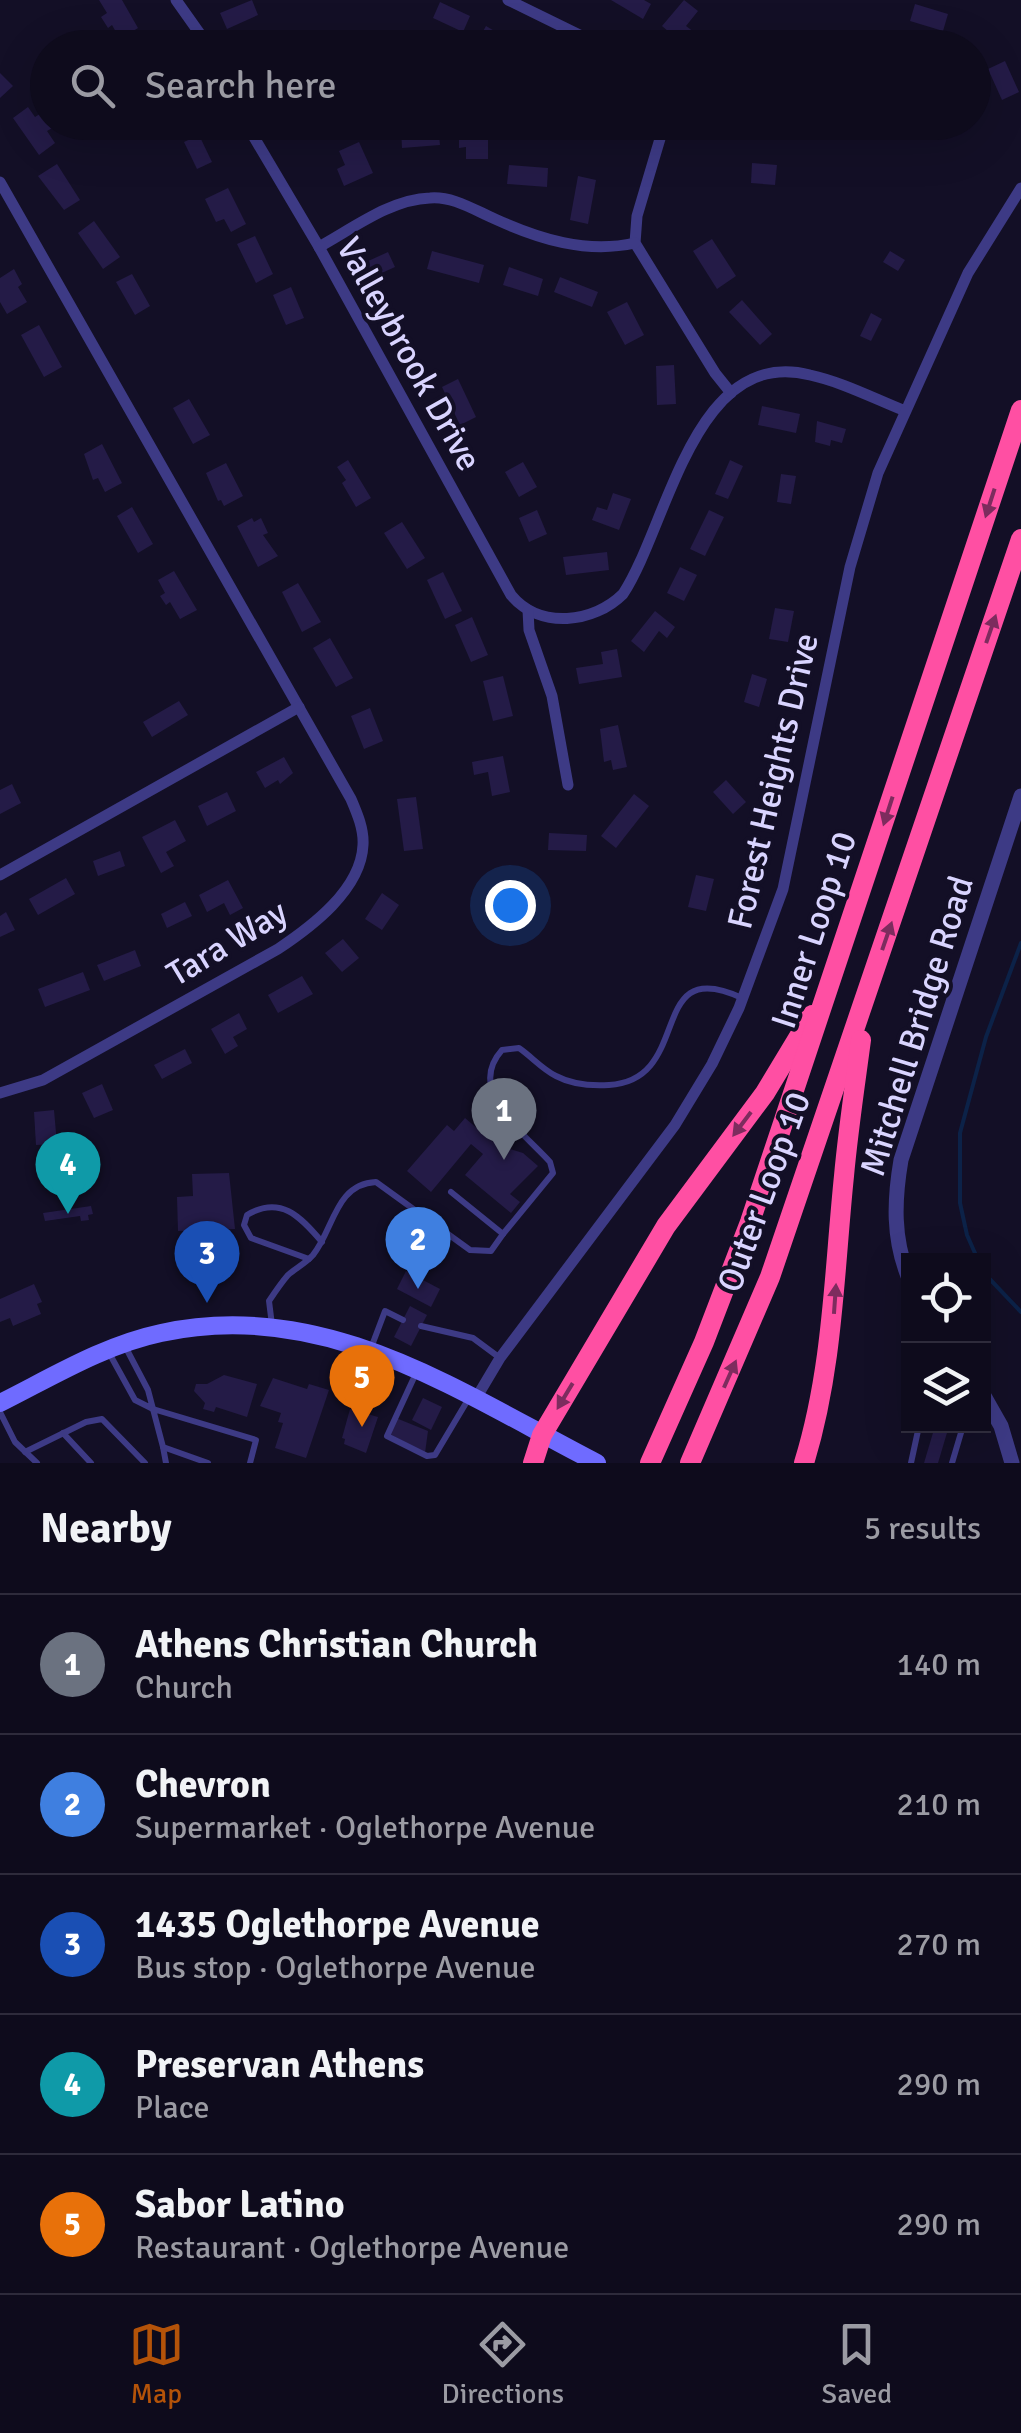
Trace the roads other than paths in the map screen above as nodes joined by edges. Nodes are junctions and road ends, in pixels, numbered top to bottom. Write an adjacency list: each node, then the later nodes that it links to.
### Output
1 (176, 0): 3 (street)
2 (508, 0): 4 (street)
3 (197, 30)
4 (569, 30)
5 (256, 140): 10 (street, Valleybrook Drive)
6 (660, 140): 9 (street)
7 (0, 182): 16 (street, Tara Way)
8 (1021, 188): 12 (street, Forest Heights Drive)
9 (635, 244): 10 (street); 11 (street)
10 (318, 247): 15 (street, Valleybrook Drive)
11 (731, 392): 12 (street); 15 (street)
12 (903, 410): 22 (street, Forest Heights Drive)
13 (1021, 410): 20 (highway, Inner Loop 10, one-way to 20)
14 (1021, 539): 21 (highway, Outer Loop 10, one-way to 14)
15 (528, 610): 17 (street, Valleybrook Drive)
16 (299, 707): 19 (street); 23 (street, Tara Way)
17 (568, 785)
18 (1021, 796): 27 (street, Mitchell Bridge Road)
19 (0, 875)
20 (831, 983): 44 (highway, one-way to 44); 47 (highway, Inner Loop 10)
21 (866, 998): 56 (highway, Outer Loop 10, one-way to 21); 57 (highway, one-way to 21)
22 (743, 999): 25 (lane); 34 (street, Forest Heights Drive)
23 (0, 1093)
24 (451, 1192): 25 (lane)
25 (502, 1234): 26 (lane)
26 (322, 1242): 28 (lane); 28 (lane)
27 (902, 1253)
28 (310, 1259): 30 (lane)
29 (403, 1320): 33 (lane)
30 (272, 1326): 32 (main road); 33 (main road)
31 (421, 1326): 34 (lane)
32 (115, 1347): 37 (main road); 38 (lane); 38 (lane)
33 (370, 1350): 35 (main road)
34 (500, 1358): 36 (street, Forest Heights Drive)
35 (417, 1371): 36 (main road); 36 (lane)
36 (472, 1398): 44 (main road)
37 (0, 1403)
38 (153, 1409): 45 (lane); 53 (lane)
39 (0, 1412): 46 (lane)
40 (991, 1423): 60 (street)
41 (63, 1433): 46 (lane); 49 (lane); 50 (lane)
42 (917, 1433): 58 (lane)
43 (961, 1433): 59 (lane)
44 (542, 1435): 54 (highway); 55 (main road)
45 (164, 1448): 51 (lane); 52 (lane)
46 (25, 1452): 48 (lane)
47 (652, 1458)
48 (36, 1463)
49 (92, 1463)
50 (145, 1463)
51 (166, 1463)
52 (208, 1463)
53 (250, 1463)
54 (533, 1463)
55 (597, 1463)
56 (690, 1463)
57 (804, 1463)
58 (910, 1463)
59 (952, 1463)
60 (1012, 1463)

